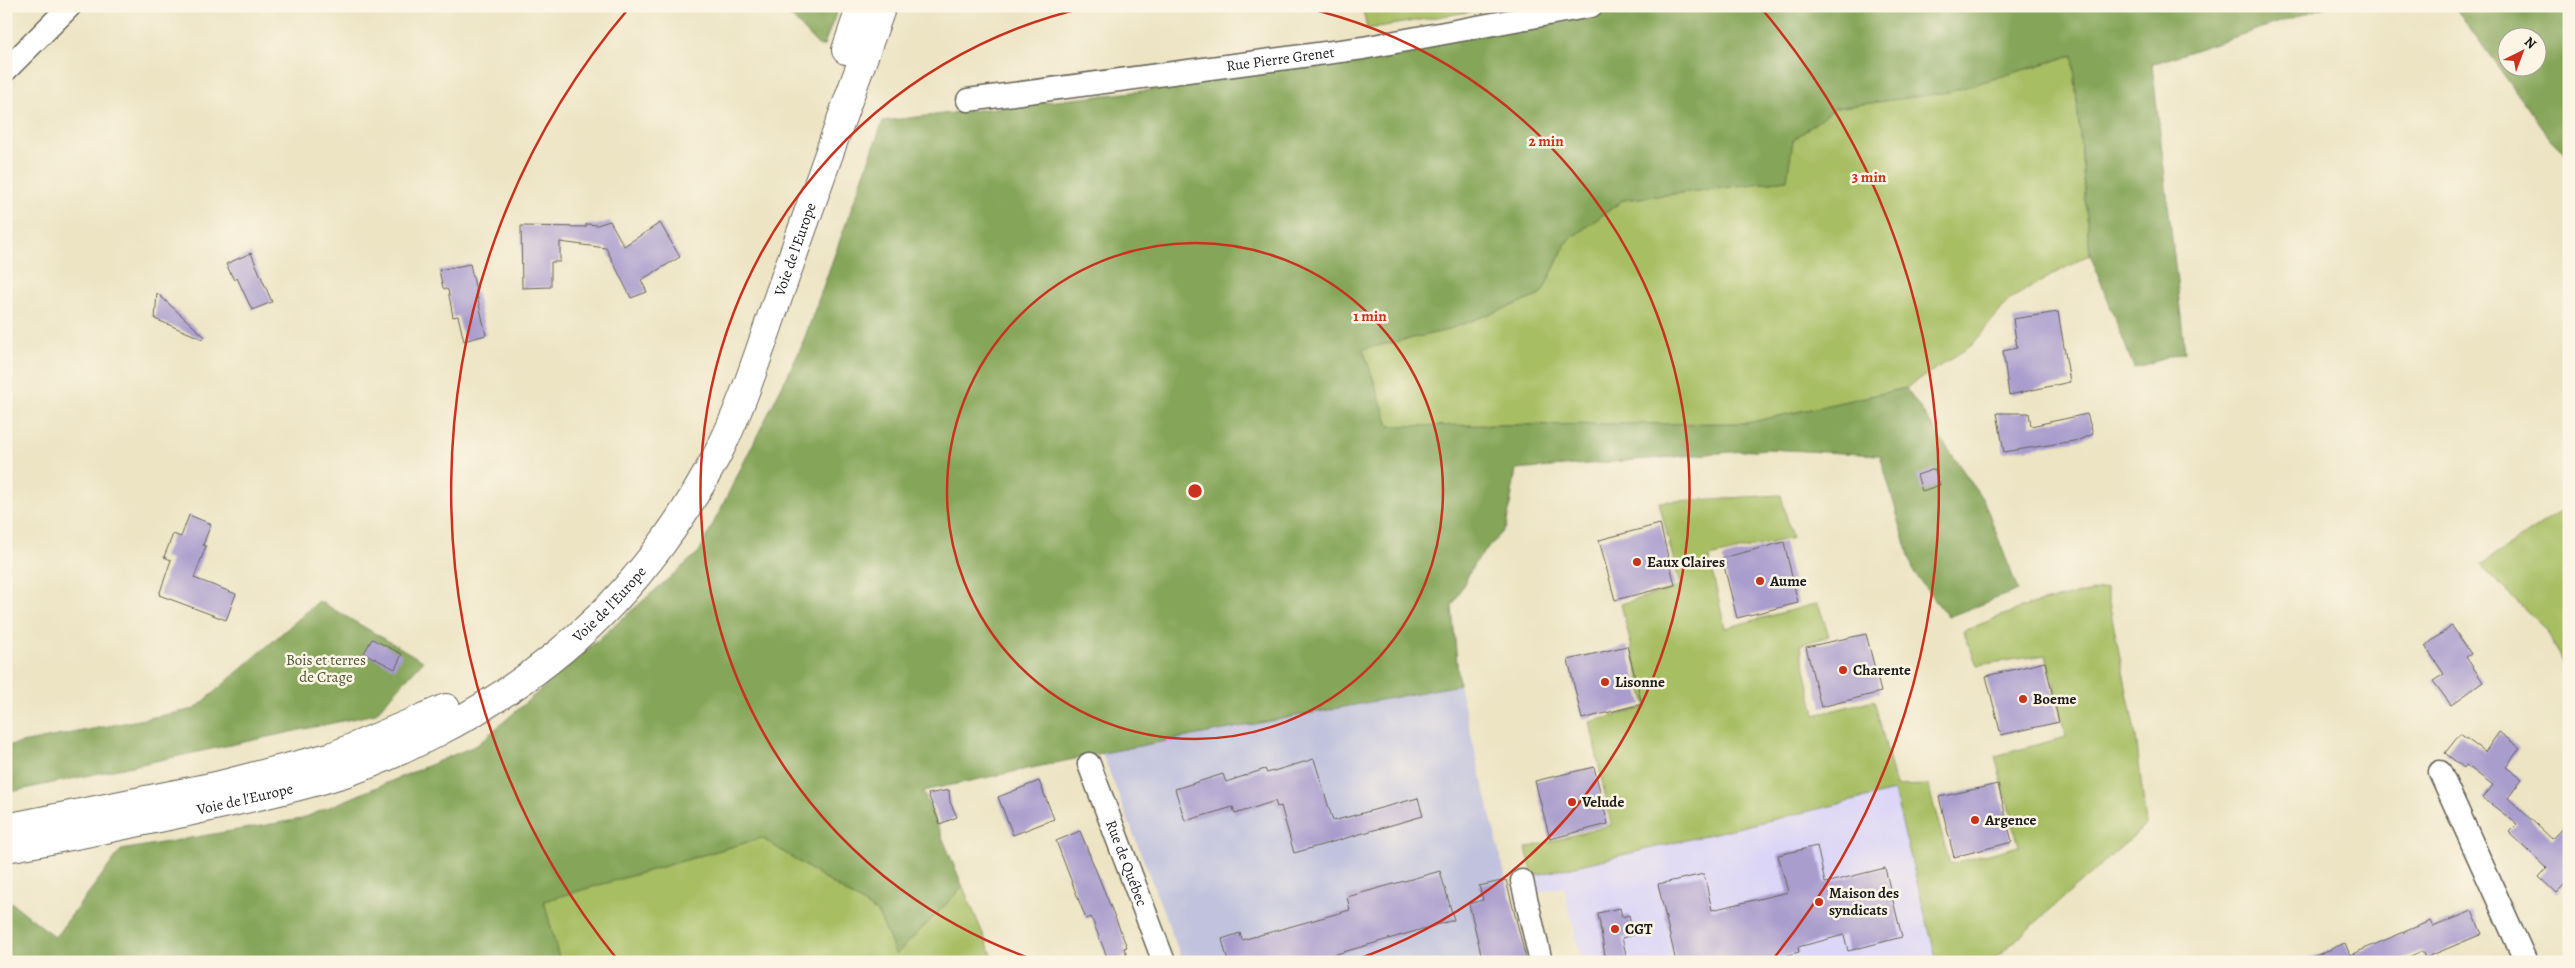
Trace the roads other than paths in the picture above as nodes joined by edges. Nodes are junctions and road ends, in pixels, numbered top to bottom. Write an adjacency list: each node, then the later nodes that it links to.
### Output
1 (70, 6): 5 (street)
2 (861, 6): 9 (main road, Voie de l'Europe)
3 (882, 6): 10 (main road, Voie de l'Europe)
4 (1591, 6): 6 (street, Rue Pierre Grenet)
5 (6, 70)
6 (968, 100)
7 (1089, 764): 12 (street, Rue de Québec)
8 (2440, 772): 14 (street)
9 (6, 828)
10 (6, 848)
11 (1522, 881): 13 (street)
12 (1164, 962)
13 (1541, 962)
14 (2526, 962)

